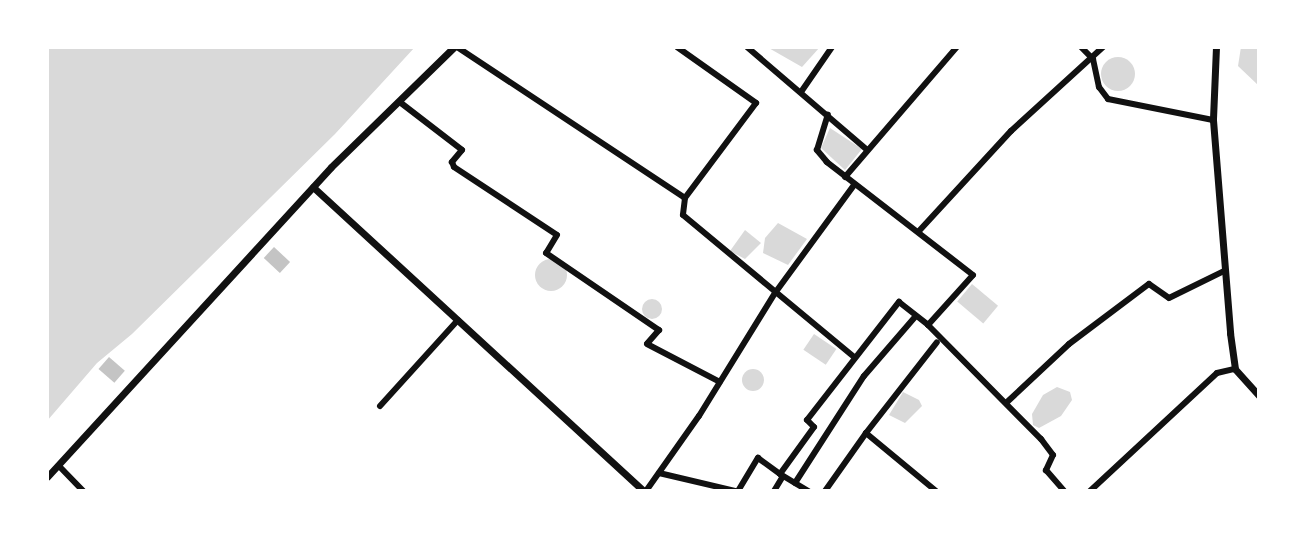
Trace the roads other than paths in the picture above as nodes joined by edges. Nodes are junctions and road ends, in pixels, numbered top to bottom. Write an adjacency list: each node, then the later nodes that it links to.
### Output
1 (456, 47): 11 (street); 18 (street)
2 (677, 47): 18 (street)
3 (747, 47): 10 (street)
4 (832, 47): 10 (street)
5 (957, 47): 14 (street)
6 (1081, 47): 9 (street)
7 (1102, 47): 9 (street)
8 (1216, 47): 13 (street)
9 (1093, 59): 13 (street); 19 (street)
10 (800, 92): 12 (street)
11 (401, 103): 17 (street); 28 (street)
12 (828, 115): 14 (street); 15 (street)
13 (1213, 120): 20 (street)
14 (867, 150): 15 (street)
15 (845, 177): 16 (street)
16 (854, 185): 19 (street); 21 (street)
17 (313, 187): 23 (street); 33 (street)
18 (685, 198): 21 (street)
19 (919, 232): 24 (street)
20 (1224, 271): 27 (street); 30 (street)
21 (775, 293): 26 (street); 28 (street)
22 (915, 317): 24 (street); 26 (street); 37 (street)
23 (458, 320): 31 (street); 39 (street)
24 (928, 325): 30 (street)
25 (937, 342): 32 (street)
26 (855, 357): 35 (street)
27 (1235, 369): 29 (street); 46 (street)
28 (720, 382): 34 (street)
29 (1259, 396)
30 (1006, 403): 45 (street)
31 (380, 406)
32 (866, 433): 43 (street); 44 (street)
33 (59, 466): 36 (street); 38 (street)
34 (659, 473): 39 (street); 40 (street)
35 (781, 475): 37 (street); 40 (street); 41 (street)
36 (47, 477)
37 (795, 483): 42 (street)
38 (83, 491)
39 (645, 491)
40 (737, 491)
41 (774, 491)
42 (808, 491)
43 (825, 491)
44 (936, 491)
45 (1064, 491)
46 (1090, 491)

